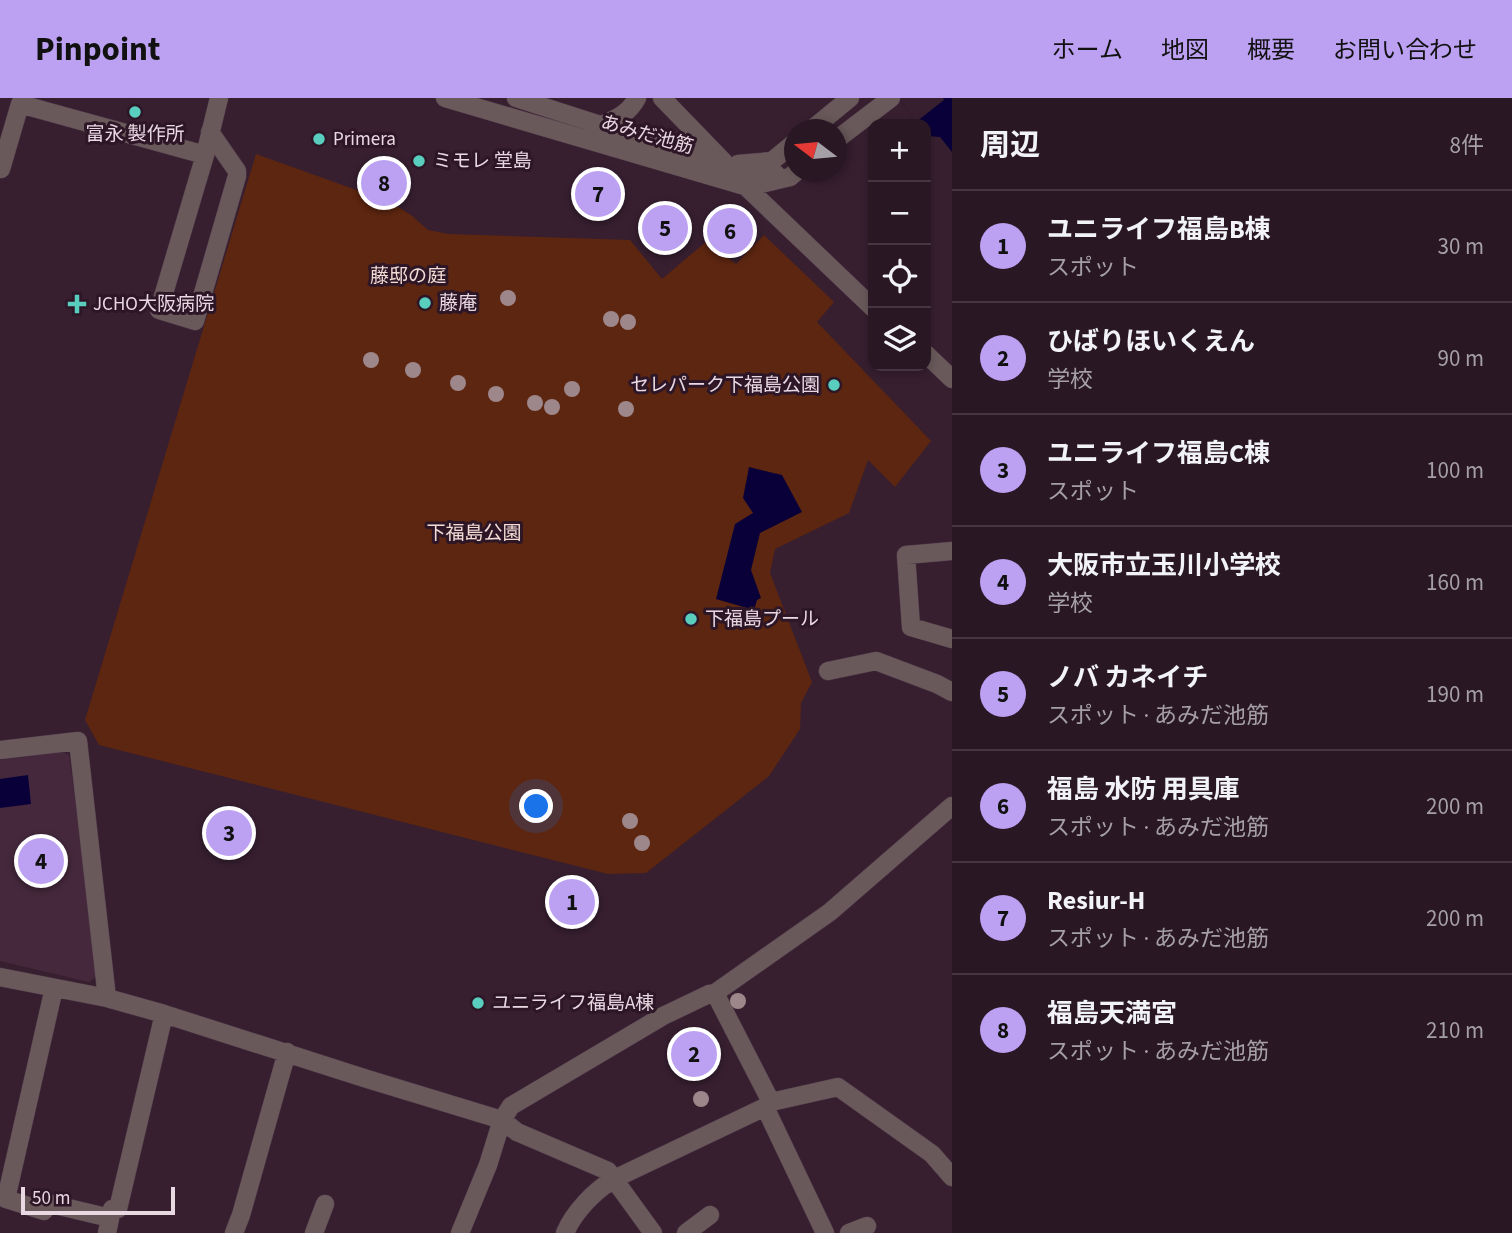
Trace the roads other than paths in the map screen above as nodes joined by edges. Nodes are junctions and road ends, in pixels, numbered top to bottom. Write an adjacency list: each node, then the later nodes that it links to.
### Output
1 (219, 98): 10 (street)
2 (445, 98): 19 (street, あみだ池筋)
3 (516, 98): 9 (street, あみだ池筋)
4 (637, 98): 9 (street)
5 (662, 98): 15 (street)
6 (850, 98): 8 (street)
7 (891, 98): 11 (street)
8 (824, 119)
9 (602, 125): 14 (street, あみだ池筋)
10 (210, 132): 13 (street); 13 (street)
11 (847, 132)
12 (784, 151): 15 (street, あみだ池筋)
13 (205, 155): 16 (street)
14 (705, 158): 15 (street, あみだ池筋); 19 (street)
15 (728, 165): 17 (street); 19 (street)
16 (1, 169)
17 (784, 173)
18 (784, 178): 19 (street, あみだ池筋)
19 (748, 187): 20 (street)
20 (868, 303)
21 (931, 359): 22 (street)
22 (952, 379)
23 (952, 551): 24 (street)
24 (952, 639)
25 (828, 671): 26 (street)
26 (952, 692)
27 (0, 750): 32 (street)
28 (952, 807): 31 (street)
29 (0, 977): 30 (street)
30 (54, 988): 32 (street); 41 (street)
31 (715, 993): 35 (street); 36 (street)
32 (107, 998): 33 (street)
33 (164, 1014): 34 (street); 41 (street)
34 (287, 1052): 36 (street); 43 (street)
35 (768, 1105): 37 (street); 38 (street); 49 (street)
36 (502, 1120): 38 (street); 45 (street)
37 (952, 1177)
38 (614, 1179): 46 (street); 47 (street)
39 (325, 1204): 44 (street)
40 (709, 1215): 48 (street)
41 (108, 1226)
42 (867, 1226): 50 (street)
43 (234, 1233)
44 (314, 1233)
45 (460, 1233)
46 (565, 1233)
47 (653, 1233)
48 (686, 1233)
49 (825, 1233)
50 (849, 1233)

